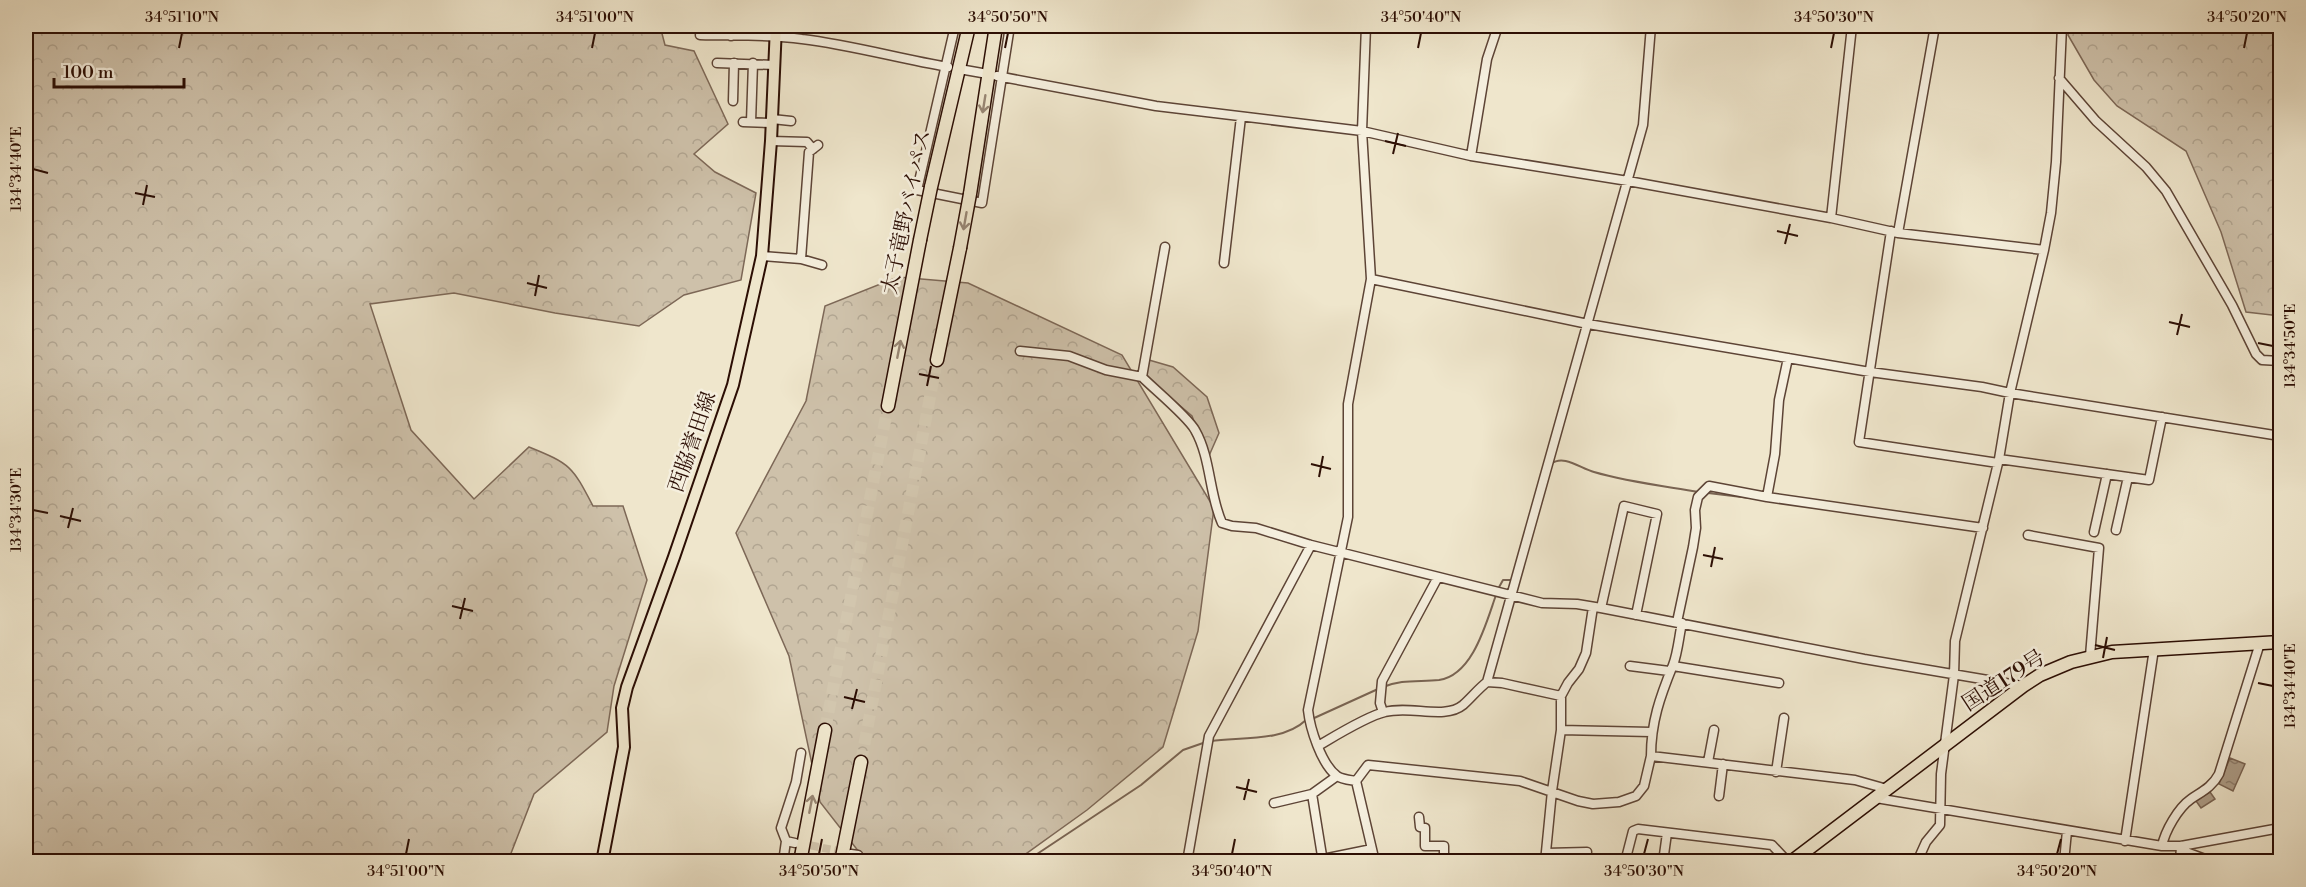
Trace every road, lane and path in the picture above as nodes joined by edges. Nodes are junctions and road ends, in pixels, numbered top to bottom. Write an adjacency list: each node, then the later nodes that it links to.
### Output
1 (731, 26): 14 (street)
2 (955, 26): 19 (street)
3 (969, 26): 49 (highway, 太子竜野バイパス, one-way to 3, bridge)
4 (996, 26): 44 (highway, one-way to 44, bridge)
5 (1010, 26): 22 (street)
6 (1366, 26): 28 (street)
7 (1498, 26): 30 (street)
8 (1651, 26): 31 (street)
9 (1852, 26): 32 (street)
10 (1935, 26): 33 (street)
11 (2062, 26): 23 (street)
12 (776, 31): 14 (street); 18 (main road, 西脇誉田線); 19 (street)
13 (700, 35): 14 (street)
14 (731, 36)
15 (717, 63): 16 (street)
16 (734, 63): 17 (street); 24 (street)
17 (753, 63): 18 (street); 26 (street)
18 (774, 65): 26 (main road, 西脇誉田線)
19 (948, 67): 22 (street)
20 (965, 70): 21 (street)
21 (982, 73)
22 (1000, 76): 25 (street)
23 (2059, 78): 35 (street); 45 (street)
24 (734, 101)
25 (1241, 117): 28 (street); 38 (street)
26 (772, 121): 27 (street); 29 (main road, 西脇誉田線)
27 (791, 121)
28 (1362, 131): 30 (street); 40 (street)
29 (771, 141): 36 (main road, 西脇誉田線); 37 (street)
30 (1471, 156): 31 (street)
31 (1628, 181): 32 (street); 41 (street)
32 (1831, 218): 33 (street)
33 (1895, 232): 35 (street); 46 (street)
34 (1165, 247): 47 (street)
35 (2044, 250): 48 (street)
36 (762, 256): 37 (street); 115 (main road, 西脇誉田線)
37 (801, 259): 39 (street)
38 (1224, 263)
39 (822, 265)
40 (1371, 279): 41 (street); 61 (street)
41 (1588, 324): 43 (street); 63 (street)
42 (1020, 351): 47 (street)
43 (1788, 358): 46 (street); 55 (street)
44 (937, 360)
45 (2280, 361)
46 (1870, 372): 48 (street); 52 (street)
47 (1142, 377): 60 (street)
48 (2010, 393): 50 (street); 52 (street)
49 (888, 406)
50 (2162, 417): 51 (street); 54 (street)
51 (2280, 436)
52 (1999, 461): 53 (street); 56 (street)
53 (2107, 474): 54 (street); 58 (street)
54 (2128, 477): 57 (street)
55 (1767, 497): 56 (street); 66 (street)
56 (1983, 528): 73 (street)
57 (2116, 530)
58 (2094, 532)
59 (2028, 535): 70 (street)
60 (1311, 545): 61 (street); 118 (street)
61 (1341, 552): 62 (street); 85 (street)
62 (1438, 577): 63 (street); 78 (street)
63 (1512, 595): 64 (street); 74 (street)
64 (1597, 607): 65 (street); 65 (street); 77 (street)
65 (1636, 615): 66 (street)
66 (1680, 622): 72 (street); 73 (street)
67 (2280, 642): 68 (highway, 国道179号)
68 (2260, 643): 69 (highway, 国道179号); 108 (street)
69 (2154, 649): 70 (highway, 国道179号); 106 (street)
70 (2090, 656): 76 (highway, 国道179号)
71 (1630, 666): 72 (street)
72 (1671, 668): 75 (street); 83 (street)
73 (1954, 675): 76 (street); 84 (street)
74 (1487, 682): 77 (street); 78 (street)
75 (1779, 683)
76 (2023, 686): 84 (highway, 国道179号)
77 (1561, 696): 81 (street)
78 (1383, 712): 85 (street)
79 (1784, 718): 91 (street)
80 (825, 730): 117 (highway, one-way to 80)
81 (1561, 730): 83 (street); 95 (street)
82 (1714, 730): 89 (street)
83 (1651, 732): 87 (street)
84 (1946, 744): 94 (highway, 国道179号); 100 (street)
85 (1318, 746): 92 (street)
86 (801, 753): 105 (street)
87 (1651, 756): 89 (street); 95 (street)
88 (861, 762): 113 (highway)
89 (1708, 762): 90 (street)
90 (1723, 764): 91 (street); 97 (street)
91 (1776, 772): 94 (street)
92 (1337, 776): 93 (street); 96 (street)
93 (1356, 781): 95 (street); 110 (street)
94 (1887, 789): 98 (highway, 国道179号)
95 (1552, 791): 112 (street)
96 (1312, 794): 99 (street); 114 (street)
97 (1719, 796)
98 (1876, 798): 100 (street); 123 (highway, 国道179号)
99 (1274, 803)
100 (1942, 809): 103 (street); 124 (street)
101 (1419, 817): 120 (street)
102 (2280, 828): 109 (street)
103 (2067, 831): 106 (street); 125 (street)
104 (1667, 832): 121 (street); 122 (street); 123 (street)
105 (786, 841): 107 (street); 116 (street)
106 (2125, 841): 108 (street)
107 (795, 843)
108 (2162, 846): 109 (street)
109 (2181, 846): 126 (street); 127 (street)
110 (1372, 849): 114 (street); 119 (street)
111 (1587, 852): 112 (street)
112 (1545, 857)
113 (851, 858)
114 (1323, 860)
115 (602, 861)
116 (783, 861)
117 (800, 861)
118 (1187, 861)
119 (1375, 861)
120 (1444, 861)
121 (1625, 861)
122 (1663, 861)
123 (1790, 861)
124 (1917, 861)
125 (2064, 861)
126 (2180, 861)
127 (2213, 861)

